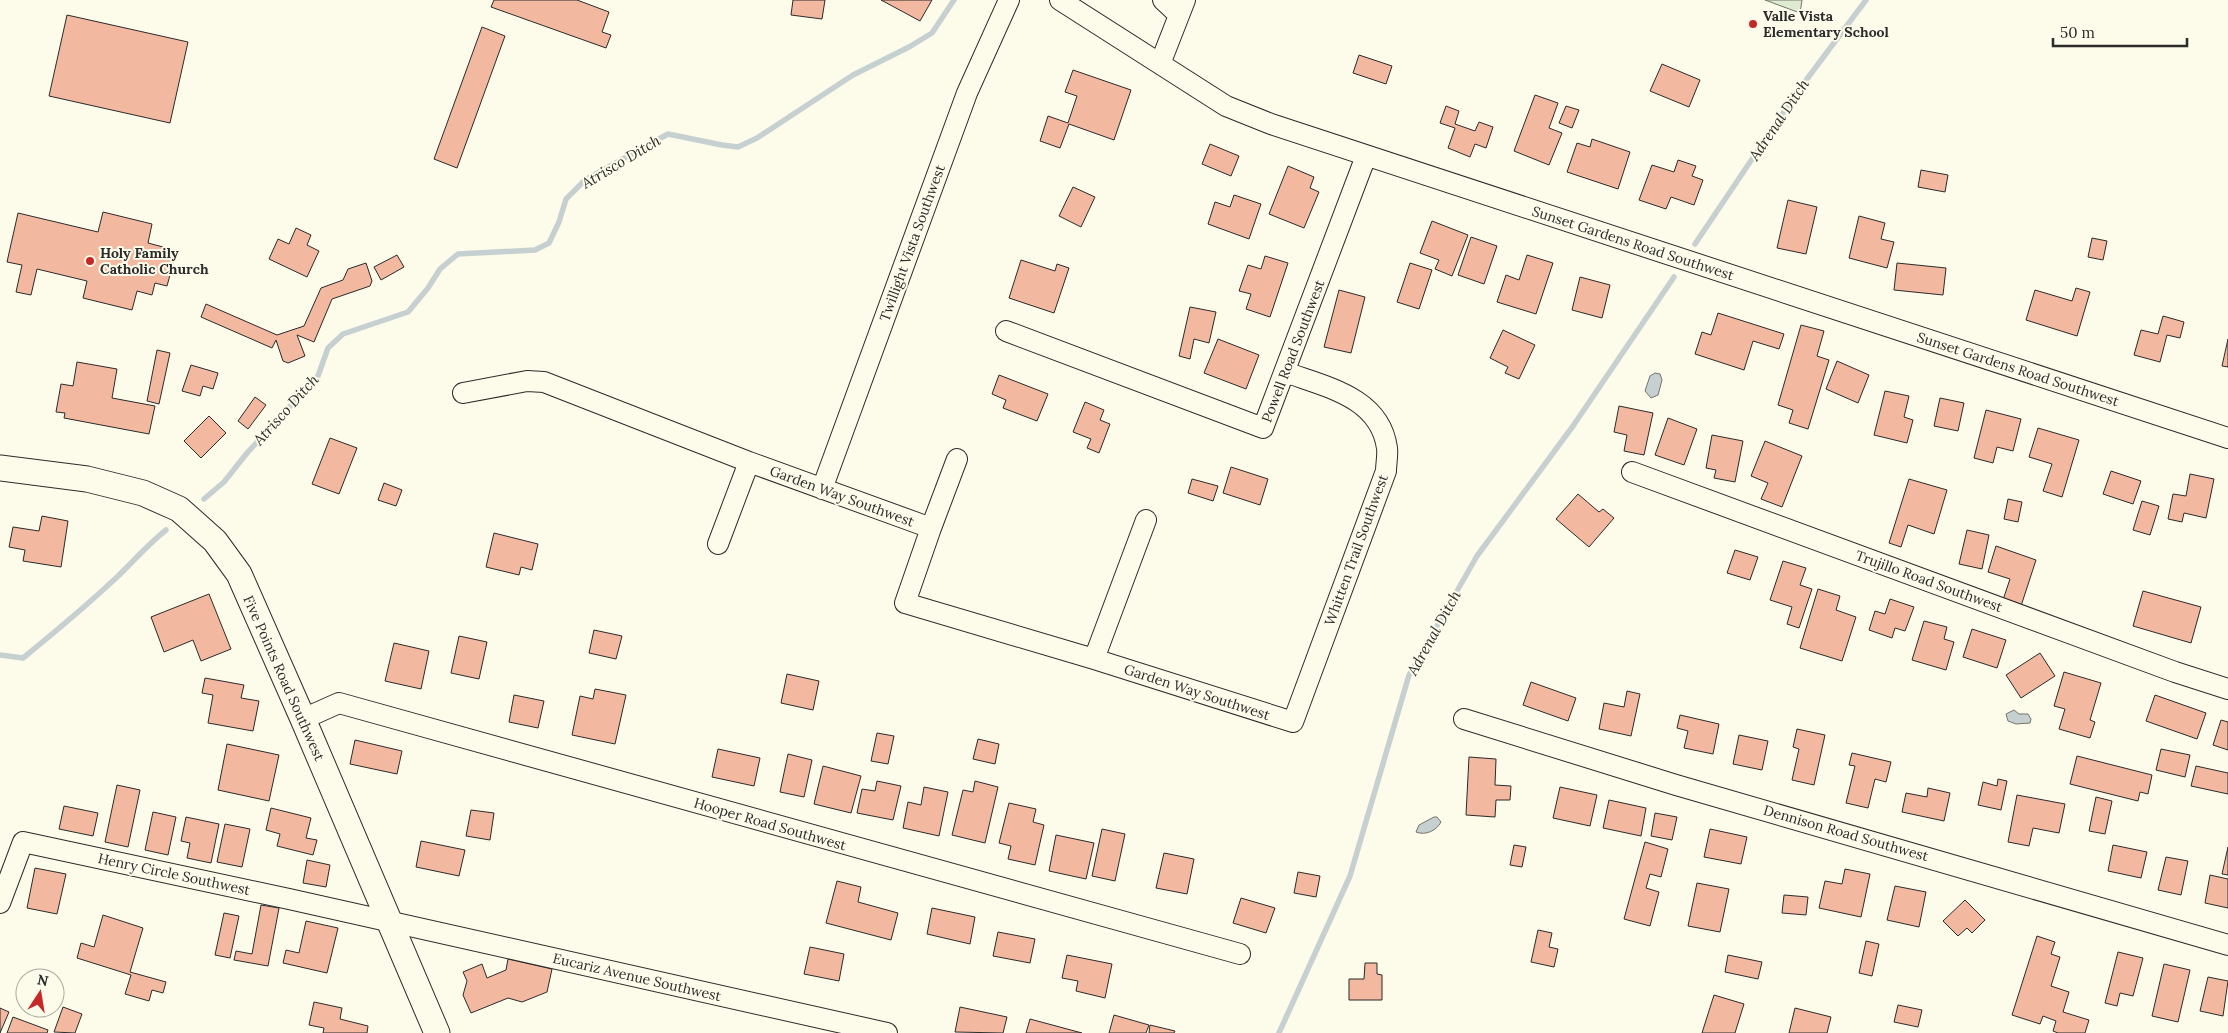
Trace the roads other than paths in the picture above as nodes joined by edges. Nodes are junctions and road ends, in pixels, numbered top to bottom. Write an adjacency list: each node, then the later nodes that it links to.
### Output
1 (1009, 0): 15 (street, Twillight Vista Southwest)
2 (1060, 0): 5 (street, Sunset Gardens Road Southwest)
3 (1163, 0): 4 (street)
4 (1182, 8): 5 (street)
5 (1160, 64): 6 (street, Sunset Gardens Road Southwest)
6 (1366, 156): 8 (street, Powell Road Southwest); 10 (street, Sunset Gardens Road Southwest)
7 (1006, 331): 8 (street, Powell Road Southwest)
8 (1285, 372): 23 (street, Whitten Trail Southwest)
9 (462, 393): 12 (street, Garden Way Southwest)
10 (2228, 438)
11 (957, 458): 17 (street)
12 (749, 462): 15 (street, Garden Way Southwest); 18 (street)
13 (0, 468): 21 (main road, Five Points Road Southwest)
14 (1632, 472): 20 (street, Trujillo Road Southwest)
15 (822, 489): 17 (street, Garden Way Southwest)
16 (1146, 520): 19 (street)
17 (931, 528): 19 (street, Garden Way Southwest)
18 (718, 544)
19 (1094, 659): 23 (street, Garden Way Southwest)
20 (2228, 688)
21 (303, 719): 25 (main road, Five Points Road Southwest); 27 (street, Hooper Road Southwest)
22 (1464, 719): 26 (street, Dennison Road Southwest)
23 (1293, 722)
24 (0, 903): 25 (street, Henry Circle Southwest)
25 (388, 922): 28 (main road, Five Points Road Southwest); 29 (street, Eucariz Avenue Southwest)
26 (2228, 944)
27 (1240, 954)
28 (437, 1033)
29 (884, 1033)

